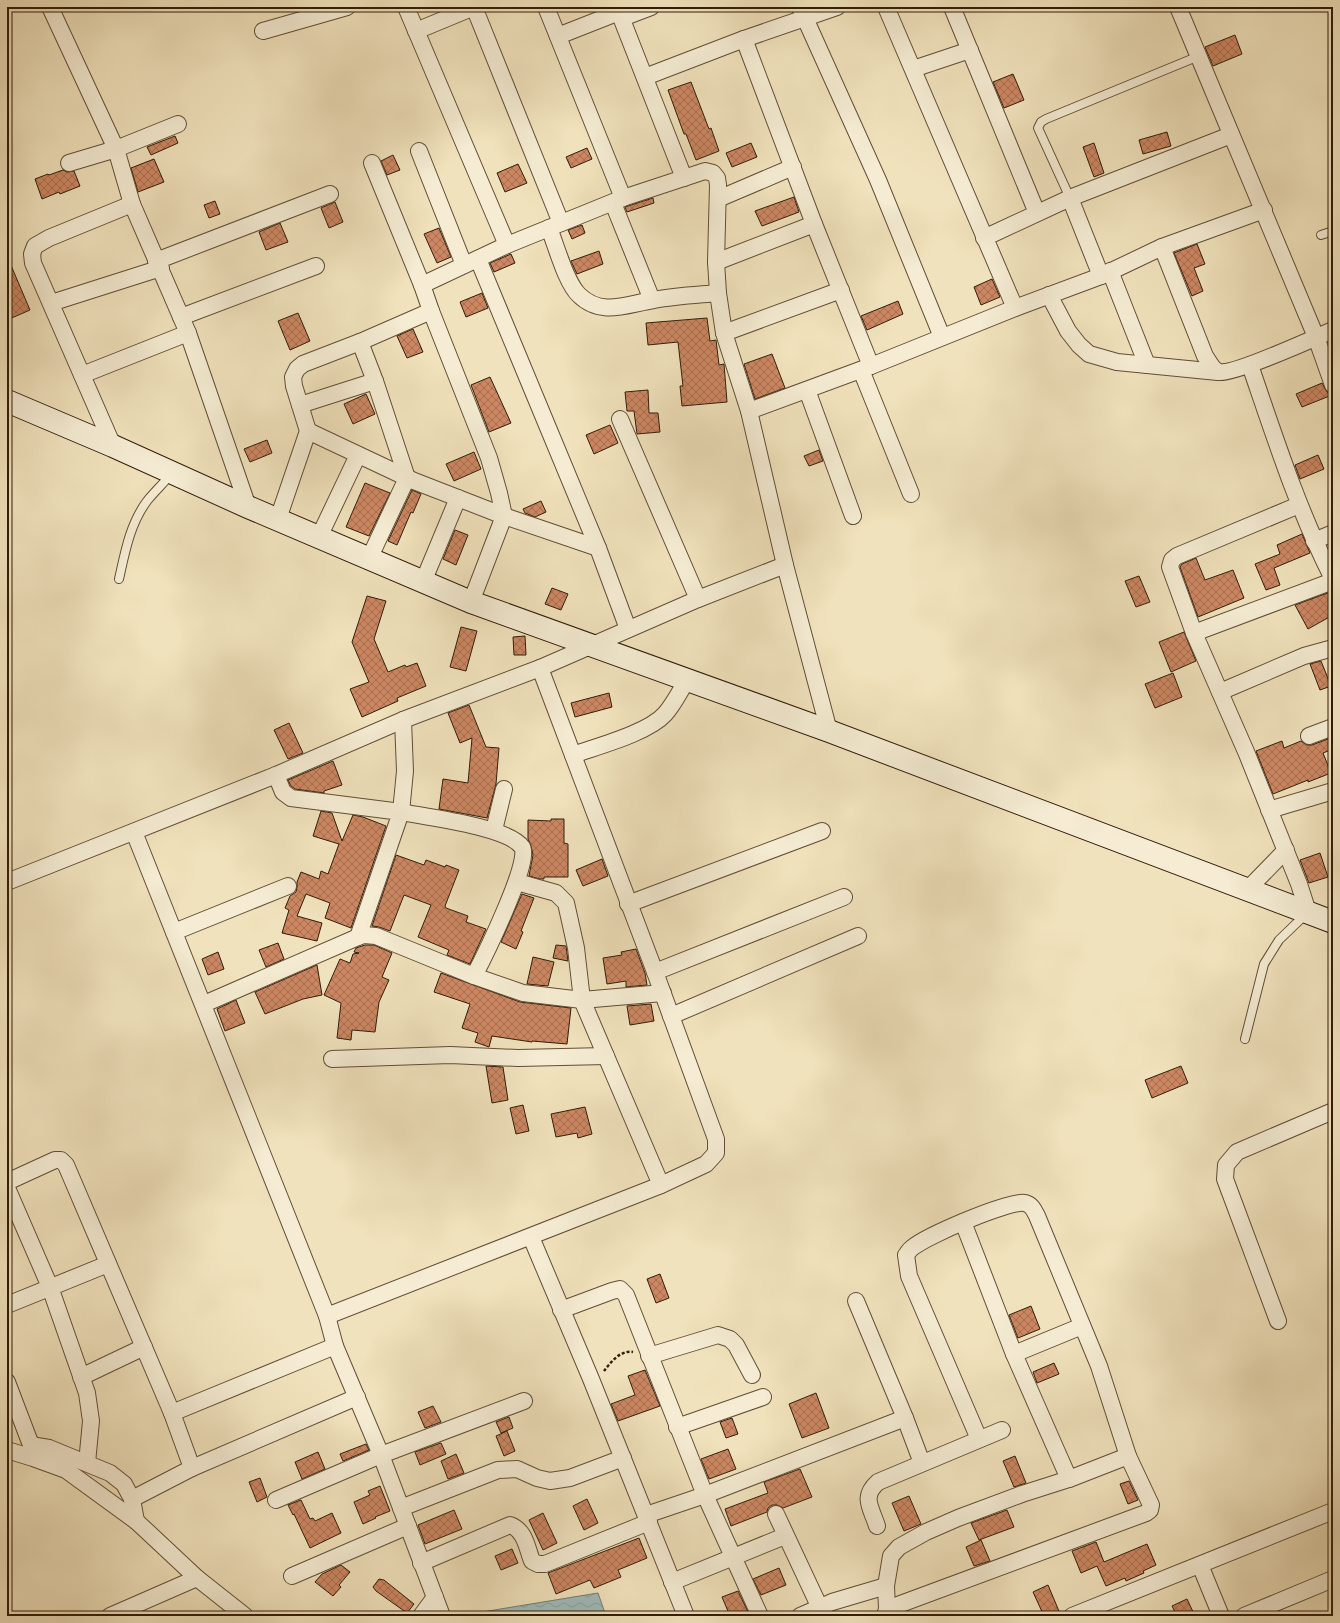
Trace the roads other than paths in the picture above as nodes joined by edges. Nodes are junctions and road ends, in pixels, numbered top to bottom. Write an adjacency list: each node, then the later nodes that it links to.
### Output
1 (50, 7): 23 (street)
2 (347, 7): 13 (street)
3 (406, 7): 14 (street)
4 (474, 7): 14 (street); 37 (street)
5 (546, 7): 15 (street)
6 (651, 7): 11 (street)
7 (836, 7): 12 (street)
8 (886, 7): 19 (street)
9 (952, 7): 17 (street)
10 (1178, 7): 18 (street)
11 (620, 12): 15 (street); 20 (street)
12 (803, 13): 16 (street); 60 (street)
13 (263, 31)
14 (416, 31): 41 (street)
15 (558, 36): 32 (street)
16 (744, 39): 20 (street); 27 (street)
17 (970, 50): 19 (street); 35 (street)
18 (1199, 56): 22 (street); 30 (lane)
19 (913, 69): 40 (street)
20 (645, 77): 28 (street)
21 (178, 124): 23 (street)
22 (1232, 135): 30 (street); 34 (street)
23 (116, 149): 25 (street); 33 (street)
24 (419, 151): 43 (street)
25 (69, 163)
26 (372, 163): 48 (street)
27 (793, 168): 31 (street); 36 (street)
28 (684, 178): 31 (street); 32 (street)
29 (330, 194): 45 (street)
30 (1070, 198): 35 (street); 47 (street)
31 (718, 199): 44 (street)
32 (618, 200): 37 (street); 52 (street)
33 (132, 204): 45 (street); 53 (street)
34 (1264, 210): 42 (street); 61 (street)
35 (1036, 213): 40 (street)
36 (814, 224): 44 (street); 49 (street)
37 (555, 226): 41 (street); 52 (street)
38 (1333, 231): 39 (lane)
39 (1321, 235)
40 (984, 238): 54 (street)
41 (507, 245): 43 (street)
42 (1162, 247): 47 (street); 66 (street)
43 (471, 262): 48 (street); 90 (street)
44 (716, 262): 50 (street)
45 (158, 264): 53 (street); 56 (street)
46 (316, 266): 56 (street)
47 (1106, 274): 51 (street); 63 (street)
48 (422, 285): 55 (street)
49 (841, 290): 59 (street); 65 (street)
50 (718, 293): 52 (street); 59 (street)
51 (1049, 295): 54 (street); 63 (street)
52 (652, 300)
53 (50, 303): 67 (street)
54 (1015, 308): 60 (street)
55 (431, 311): 62 (street); 84 (street)
56 (182, 317): 58 (street)
57 (1333, 330): 61 (street)
58 (188, 333): 67 (street); 83 (street)
59 (724, 333): 73 (street)
60 (942, 337): 65 (street)
61 (1316, 337): 64 (street); 69 (street)
62 (360, 342): 68 (street); 72 (street)
63 (1147, 365): 66 (street)
64 (1250, 365): 66 (street); 82 (street)
65 (866, 368): 70 (street); 80 (street)
66 (1218, 372)
67 (82, 375): 76 (street)
68 (375, 381): 72 (street); 79 (street)
69 (1333, 385)
70 (807, 390): 73 (street); 85 (street)
71 (7, 401): 76 (street)
72 (300, 405): 75 (street)
73 (749, 412): 92 (street)
74 (620, 419): 96 (street)
75 (308, 431): 77 (street); 86 (street)
76 (113, 446): 78 (street)
77 (358, 455): 79 (street); 88 (street)
78 (172, 473): 83 (street); 93 (lane)
79 (407, 478): 81 (street); 91 (street)
80 (911, 494)
81 (458, 498): 84 (street); 95 (street)
82 (1299, 505): 89 (street); 99 (street)
83 (248, 507): 86 (street)
84 (504, 516): 90 (street); 97 (street)
85 (853, 516)
86 (278, 519): 88 (street)
87 (1333, 533): 89 (street)
88 (319, 537): 91 (street)
89 (1314, 541): 94 (street)
90 (598, 548): 98 (street)
91 (369, 559): 95 (street)
92 (785, 565): 96 (street); 107 (street)
93 (119, 579)
94 (1333, 580): 99 (street)
95 (423, 582): 97 (street)
96 (698, 599): 98 (street)
97 (471, 602): 100 (street)
98 (628, 629): 100 (street)
99 (1194, 633): 104 (street)
100 (592, 646): 102 (street); 103 (street)
101 (1333, 648): 104 (street)
102 (540, 668): 105 (street); 109 (street)
103 (687, 680): 107 (street); 109 (street)
104 (1220, 692): 113 (street)
105 (403, 720): 110 (street); 114 (street)
106 (1333, 727): 108 (street)
107 (828, 731): 122 (street)
108 (1309, 736)
109 (573, 755): 124 (street)
110 (276, 775): 114 (street); 117 (street)
111 (504, 789): 115 (street)
112 (1333, 791): 113 (street)
113 (1269, 810): 118 (street)
114 (401, 812): 115 (street); 129 (street)
115 (494, 830): 120 (street)
116 (822, 831): 124 (street)
117 (134, 832): 119 (street); 127 (street)
118 (1286, 850): 122 (street); 125 (street)
119 (7, 882)
120 (517, 882): 131 (street); 133 (street)
121 (288, 886): 127 (street)
122 (1248, 889): 125 (street)
123 (844, 897): 130 (street)
124 (628, 904): 130 (street)
125 (1308, 912): 126 (street); 136 (lane)
126 (1333, 922)
127 (174, 932): 134 (street)
128 (858, 936): 135 (street)
129 (358, 937): 131 (street); 134 (street)
130 (655, 972): 132 (street)
131 (474, 976): 133 (street)
132 (663, 993): 133 (street); 135 (street)
133 (582, 1000): 137 (street)
134 (204, 1004): 150 (street)
135 (672, 1016): 141 (street)
136 (1245, 1039)
137 (606, 1056): 138 (street); 141 (street)
138 (332, 1059)
139 (1333, 1111): 151 (street)
140 (7, 1182): 145 (street)
141 (661, 1185): 144 (street)
142 (7, 1188): 146 (street)
143 (963, 1222): 152 (street); 155 (street); 167 (street)
144 (531, 1236): 149 (street); 150 (street)
145 (108, 1264): 146 (street); 154 (street)
146 (50, 1287): 148 (street); 158 (street)
147 (856, 1300): 164 (street)
148 (7, 1305)
149 (561, 1310): 156 (street); 172 (street)
150 (327, 1316): 153 (street)
151 (1278, 1320)
152 (1082, 1326): 155 (street); 171 (street)
153 (335, 1346): 160 (street); 163 (street)
154 (144, 1347): 158 (street); 163 (street)
155 (1014, 1354): 176 (street)
156 (649, 1356): 157 (street); 165 (street)
157 (752, 1375)
158 (81, 1377): 173 (street)
159 (7, 1382): 169 (street)
160 (357, 1397): 170 (street); 175 (street)
161 (763, 1397): 165 (street)
162 (524, 1401): 170 (street)
163 (172, 1413): 175 (street)
164 (905, 1418): 174 (street); 177 (street)
165 (677, 1427): 177 (street)
166 (1002, 1430): 167 (street)
167 (979, 1439): 174 (street)
168 (7, 1450): 169 (street)
169 (32, 1451): 173 (street); 184 (street)
170 (381, 1455): 179 (street); 180 (street)
171 (1128, 1456): 176 (street); 198 (street)
172 (623, 1458): 180 (street); 183 (street)
173 (87, 1463): 178 (street)
174 (922, 1463): 186 (street)
175 (192, 1468): 178 (street)
176 (1069, 1479): 195 (street)
177 (705, 1495): 183 (street); 188 (street)
178 (132, 1499): 184 (street)
179 (276, 1500)
180 (401, 1508): 185 (street)
181 (1333, 1511): 190 (street)
182 (776, 1514): 187 (street)
183 (648, 1519): 189 (street); 194 (street)
184 (136, 1521): 192 (street)
185 (408, 1526): 189 (street); 191 (street)
186 (877, 1526)
187 (785, 1536): 188 (street); 197 (street)
188 (733, 1557): 194 (street); 204 (street)
189 (421, 1563): 196 (street)
190 (1200, 1565): 206 (street); 207 (street)
191 (292, 1576)
192 (197, 1578): 199 (street); 200 (street)
193 (1333, 1579): 208 (street)
194 (672, 1582): 203 (street)
195 (886, 1586): 197 (street); 198 (street)
196 (435, 1597): 201 (street); 202 (street)
197 (820, 1608): 205 (street)
198 (886, 1613)
199 (110, 1616)
200 (245, 1616)
201 (420, 1616)
202 (442, 1616)
203 (686, 1616)
204 (760, 1616)
205 (800, 1616)
206 (1072, 1616)
207 (1221, 1616)
208 (1244, 1616)

